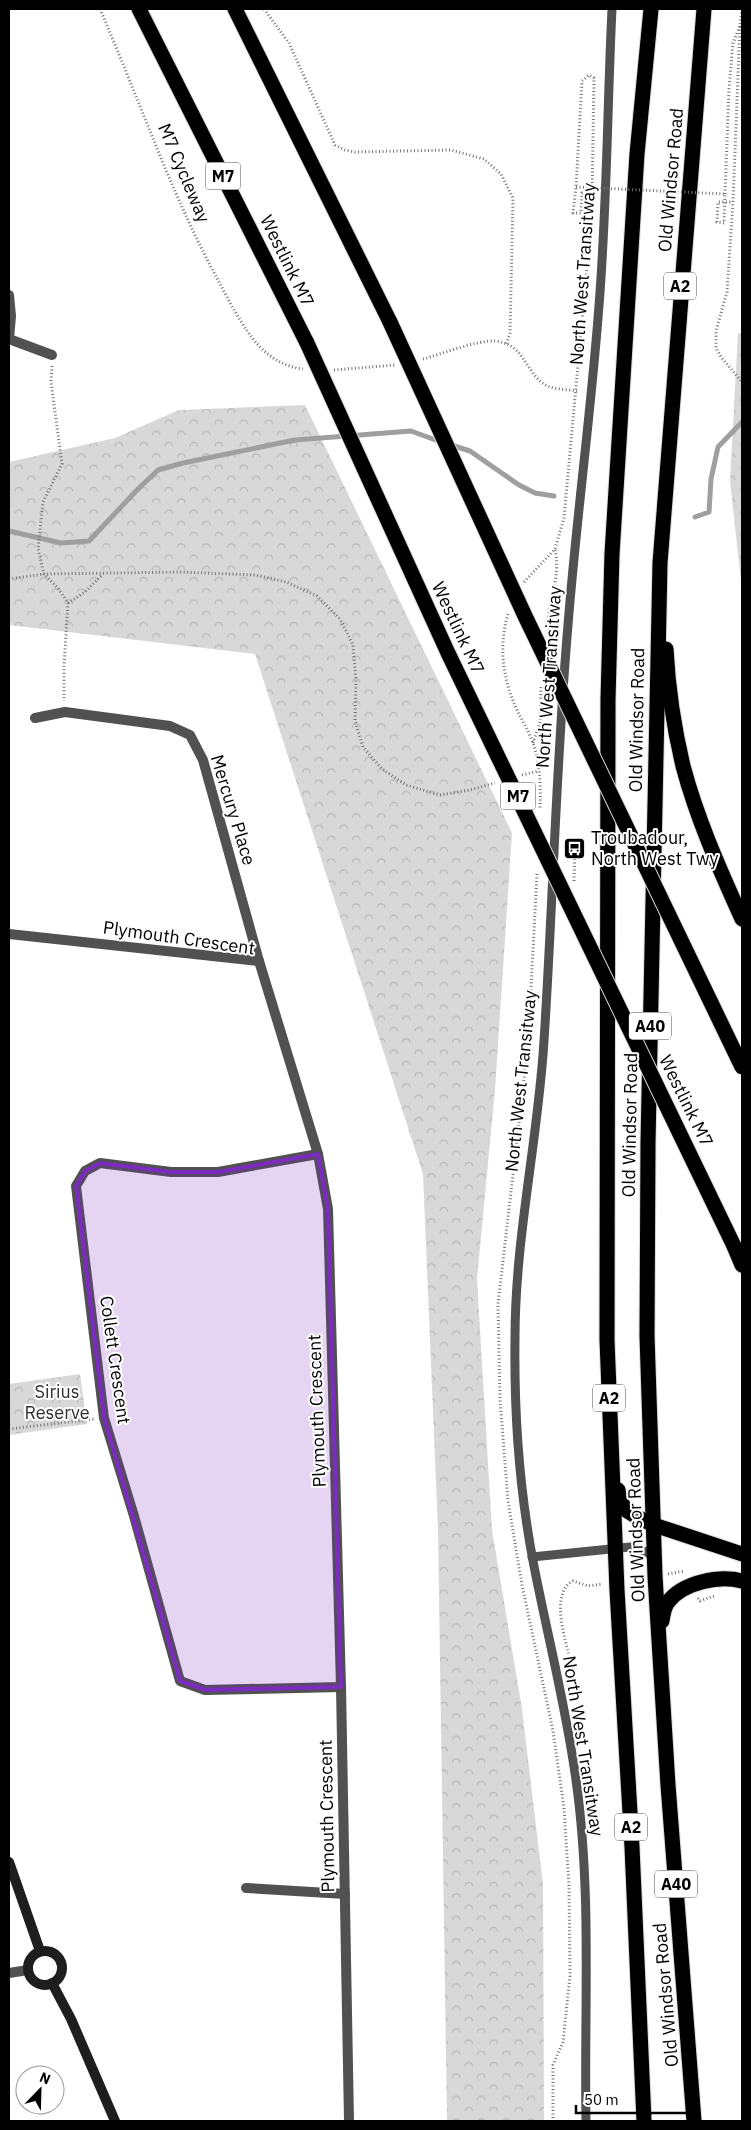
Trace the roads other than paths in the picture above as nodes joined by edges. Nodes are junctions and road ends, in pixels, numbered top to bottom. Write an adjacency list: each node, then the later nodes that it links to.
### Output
1 (139, 9): 16 (highway, Westlink M7 / M7, bridge)
2 (235, 9): 14 (highway, bridge)
3 (612, 9): 21 (lane, North West Transitway)
4 (651, 9): 17 (highway, Old Windsor Road / A2)
5 (704, 9): 9 (highway, Old Windsor Road / A2)
6 (9, 295): 7 (street)
7 (9, 339): 8 (street)
8 (52, 355)
9 (660, 563): 11 (highway); 18 (highway, Old Windsor Road / A40)
10 (35, 718): 13 (street, Mercury Place)
11 (742, 919)
12 (9, 934): 13 (street, Plymouth Crescent)
13 (259, 961): 15 (street, Plymouth Crescent)
14 (742, 1067)
15 (318, 1154): 25 (street, Plymouth Crescent); 25 (street, Collett Crescent)
16 (742, 1265)
17 (612, 1456): 18 (highway); 19 (highway, Old Windsor Road / A2)
18 (654, 1525): 20 (highway); 22 (highway, Old Windsor Road / A40)
19 (616, 1550): 21 (lane); 22 (lane); 36 (highway, Old Windsor Road / A2)
20 (742, 1554)
21 (532, 1557): 35 (lane, North West Transitway)
22 (654, 1558): 24 (highway, Old Windsor Road / A40)
23 (742, 1581): 24 (highway)
24 (659, 1636): 37 (highway, Old Windsor Road / A40)
25 (342, 1687): 28 (street, Plymouth Crescent)
26 (9, 1862): 29 (street)
27 (246, 1888): 28 (street)
28 (345, 1894): 34 (street, Plymouth Crescent)
29 (40, 1951): 30 (street); 32 (street)
30 (28, 1970): 31 (street); 32 (street)
31 (9, 1973)
32 (52, 1983): 33 (street)
33 (115, 2121)
34 (349, 2121)
35 (586, 2121)
36 (644, 2121)
37 (694, 2121)

